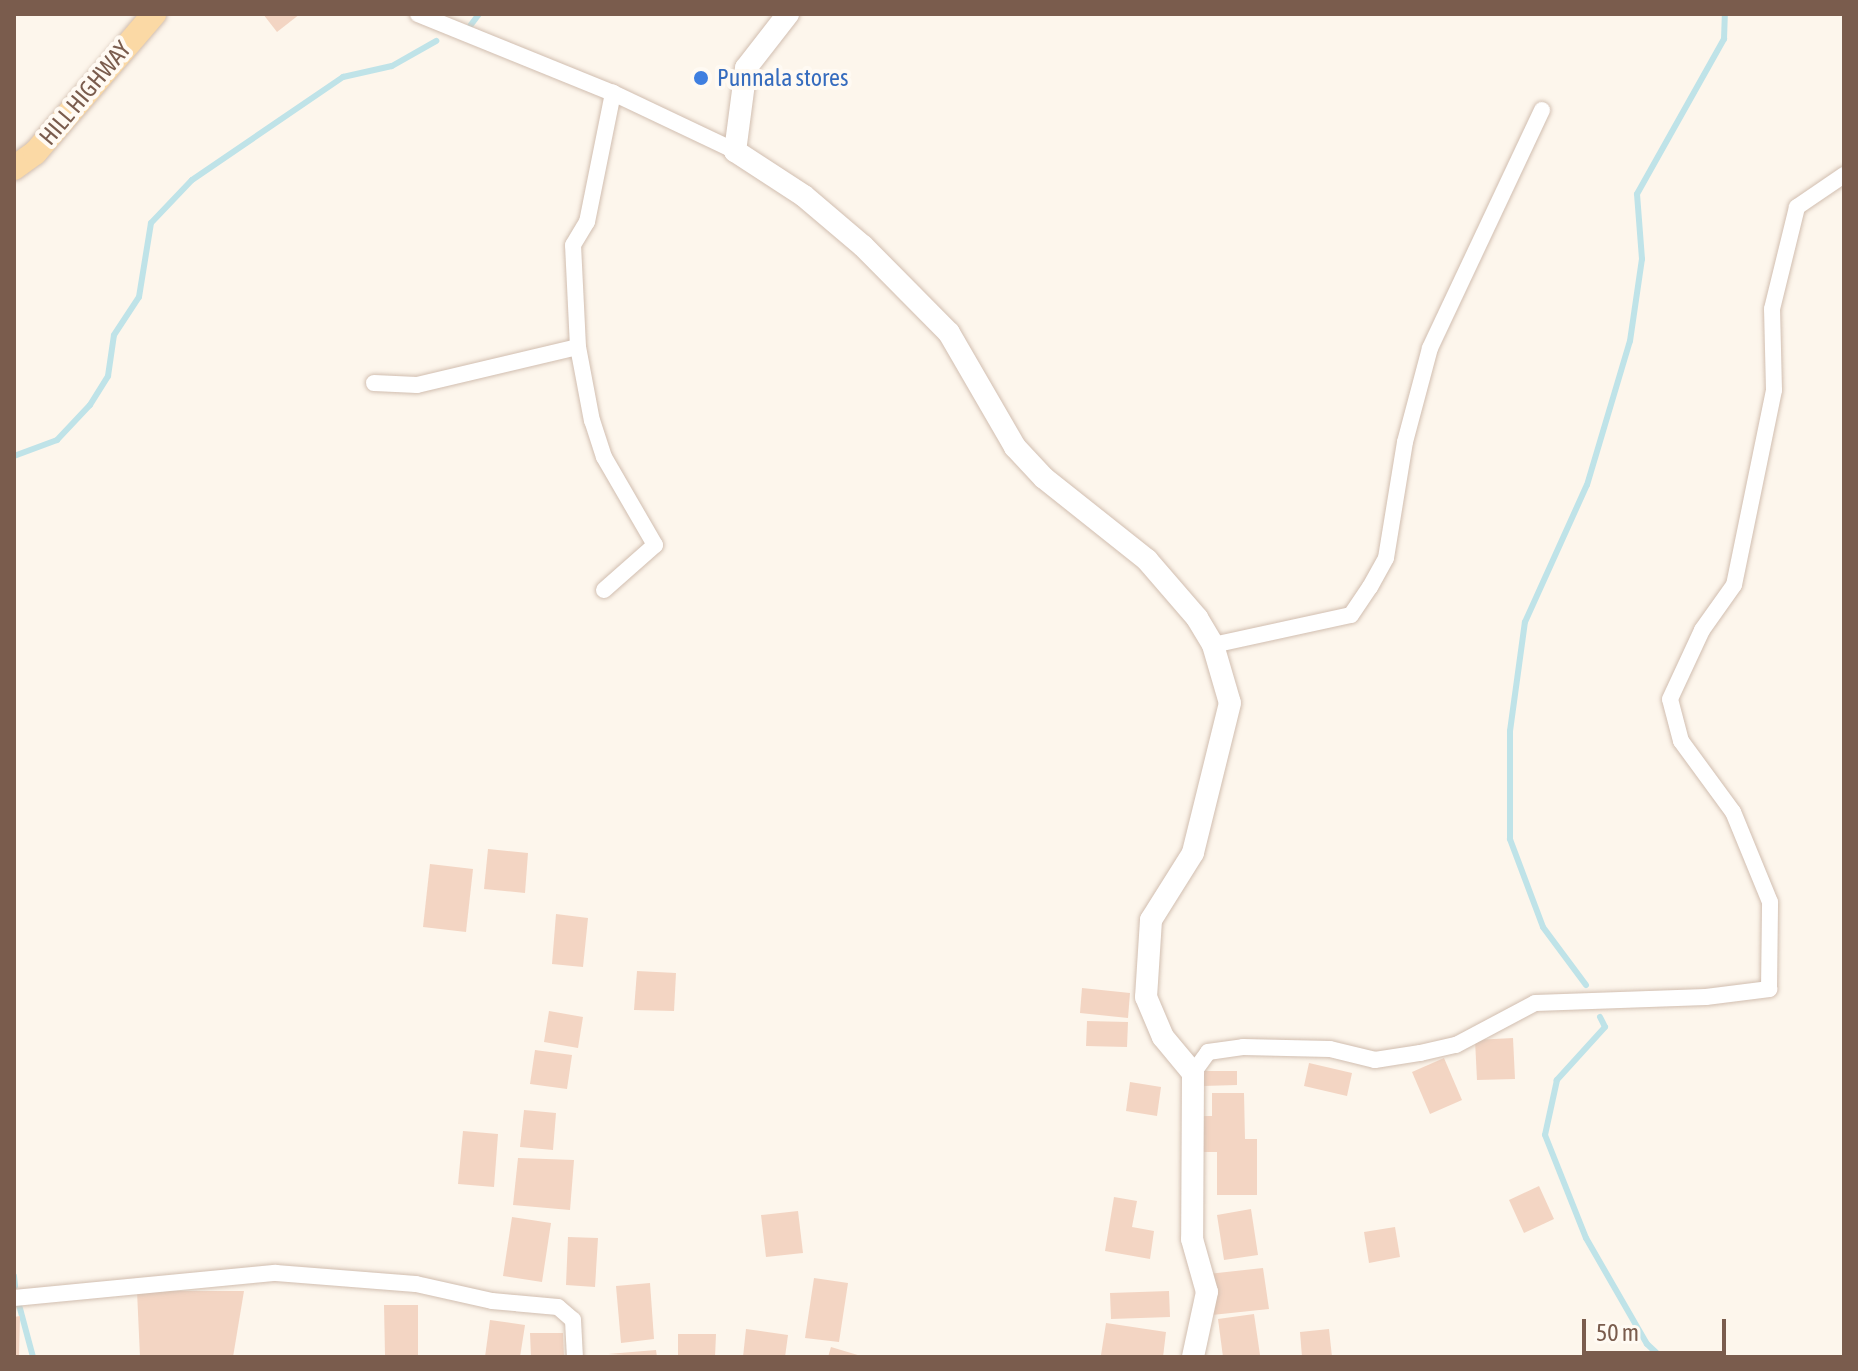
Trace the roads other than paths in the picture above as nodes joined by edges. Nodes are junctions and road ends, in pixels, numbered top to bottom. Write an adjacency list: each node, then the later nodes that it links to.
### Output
1 (154, 14): 7 (main road, HILL HIGHWAY)
2 (418, 14): 4 (street)
3 (788, 14): 6 (main road)
4 (613, 93): 6 (street); 9 (street)
5 (1542, 110): 12 (street)
6 (735, 151): 12 (main road)
7 (14, 168)
8 (1844, 175): 13 (street)
9 (578, 347): 10 (street); 11 (street)
10 (374, 383)
11 (604, 590)
12 (1213, 645): 13 (main road)
13 (1193, 1073): 16 (main road)
14 (14, 1298): 15 (street)
15 (575, 1357)
16 (1193, 1357)

